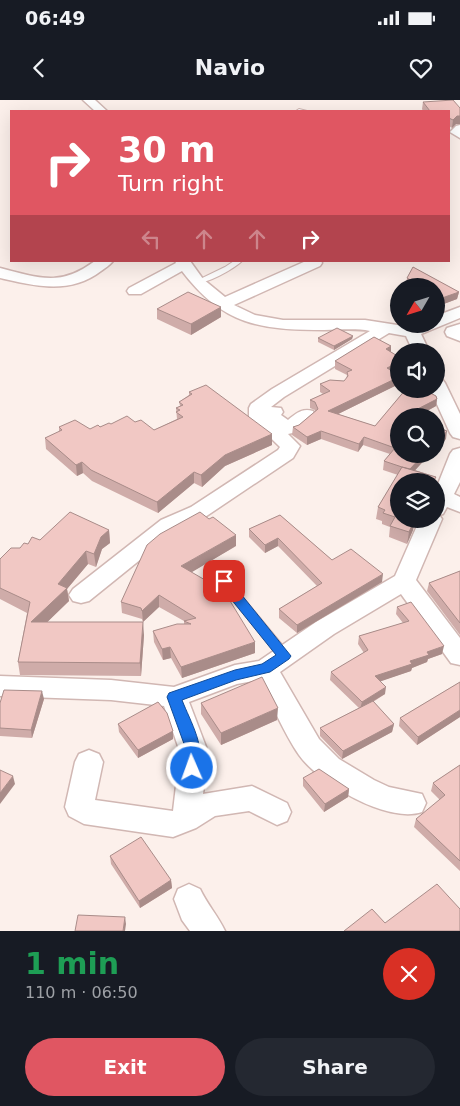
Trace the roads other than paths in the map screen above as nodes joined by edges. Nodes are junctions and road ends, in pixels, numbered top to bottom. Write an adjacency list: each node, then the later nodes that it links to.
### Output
1 (88, 100): 2 (street)
2 (100, 110)
3 (460, 128): 4 (street)
4 (460, 134)
5 (104, 262): 9 (street)
6 (238, 262): 10 (lane)
7 (183, 263): 10 (street); 11 (street)
8 (315, 263): 12 (street)
9 (0, 273)
10 (198, 282): 12 (street)
11 (135, 291)
12 (222, 304): 16 (street)
13 (460, 312): 14 (street)
14 (445, 318)
15 (445, 326): 18 (street)
16 (386, 328): 17 (street); 21 (street)
17 (390, 329)
18 (458, 333)
19 (331, 380): 21 (street)
20 (443, 398): 22 (street)
21 (290, 400): 28 (street)
22 (460, 433)
23 (460, 454): 24 (street)
24 (456, 479): 25 (street)
25 (448, 506): 27 (street)
26 (224, 581): 30 (lane)
27 (404, 581): 29 (street); 30 (street)
28 (81, 595)
29 (460, 656)
30 (275, 662): 32 (street); 34 (street)
31 (0, 686): 32 (street)
32 (174, 697): 36 (street)
33 (89, 762): 36 (street)
34 (412, 803)
35 (277, 812): 36 (street)
36 (186, 819)
37 (190, 899): 38 (street)
38 (208, 931)

